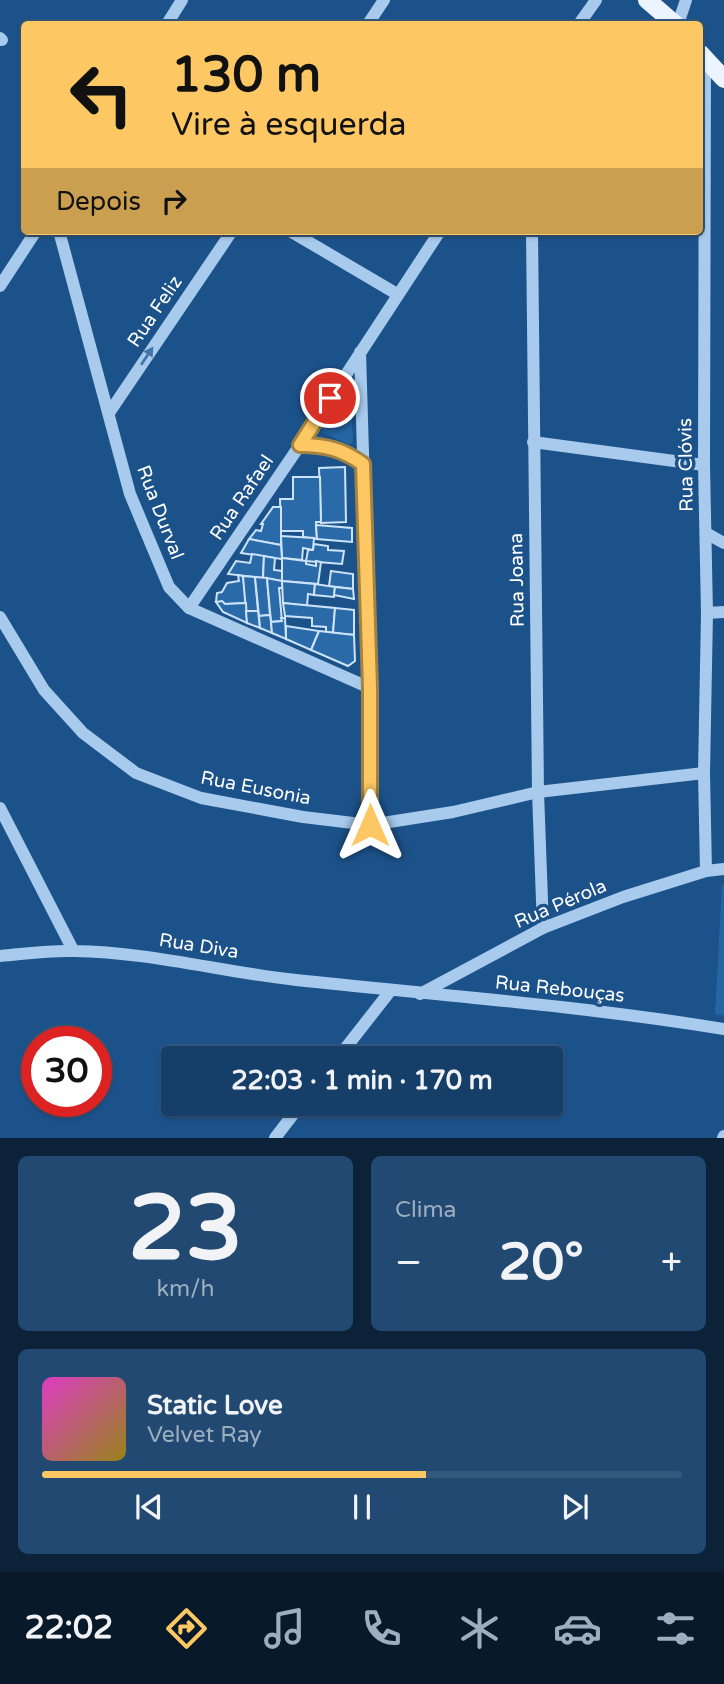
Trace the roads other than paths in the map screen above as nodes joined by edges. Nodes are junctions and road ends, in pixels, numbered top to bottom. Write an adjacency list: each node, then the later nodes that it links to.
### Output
1 (182, 0): 6 (street)
2 (384, 0): 7 (street)
3 (596, 0): 8 (street)
4 (647, 0): 9 (main road)
5 (686, 0): 10 (street)
6 (169, 21)
7 (370, 21)
8 (581, 21)
9 (672, 21)
10 (677, 21)
11 (703, 57): 12 (main road)
12 (724, 79)
13 (33, 235): 20 (street)
14 (60, 235): 23 (street, Rua Durval)
15 (229, 235): 23 (street, Rua Feliz, one-way to 15)
16 (297, 235): 21 (street)
17 (437, 235): 21 (street, Rua Rafael)
18 (532, 235): 24 (street, Rua Joana)
19 (703, 235): 27 (street, Rua Clóvis)
20 (0, 286)
21 (397, 294): 22 (street, Rua Rafael)
22 (360, 352): 25 (street, Rua Rafael); 26 (street)
23 (109, 413): 30 (street, Rua Durval)
24 (534, 442): 27 (street); 36 (street, Rua Joana)
25 (300, 445): 26 (street); 30 (street, Rua Rafael)
26 (363, 464): 34 (street)
27 (704, 465): 28 (street, Rua Clóvis)
28 (706, 533): 29 (street); 32 (street, Rua Clóvis)
29 (724, 542)
30 (188, 608): 34 (street, Rua Durval)
31 (724, 612): 32 (street)
32 (707, 613): 35 (street, Rua Clóvis)
33 (0, 617): 38 (street, Rua Eusonia)
34 (370, 688): 38 (street)
35 (704, 773): 36 (street, Rua Eusonia); 40 (street, Rua Clóvis)
36 (538, 792): 38 (street, Rua Eusonia); 41 (street, Rua Joana)
37 (0, 808): 42 (street)
38 (370, 825)
39 (724, 870): 40 (street, Rua Pérola)
40 (706, 871): 41 (street, Rua Pérola)
41 (542, 928): 45 (street, Rua Pérola)
42 (73, 950): 43 (street, Rua Diva); 44 (street, Rua Diva)
43 (0, 956)
44 (391, 990): 45 (street, Rua Rebouças); 47 (street)
45 (419, 994): 46 (street, Rua Rebouças)
46 (724, 1028)
47 (347, 1046)
48 (292, 1116): 49 (street)
49 (275, 1138)

